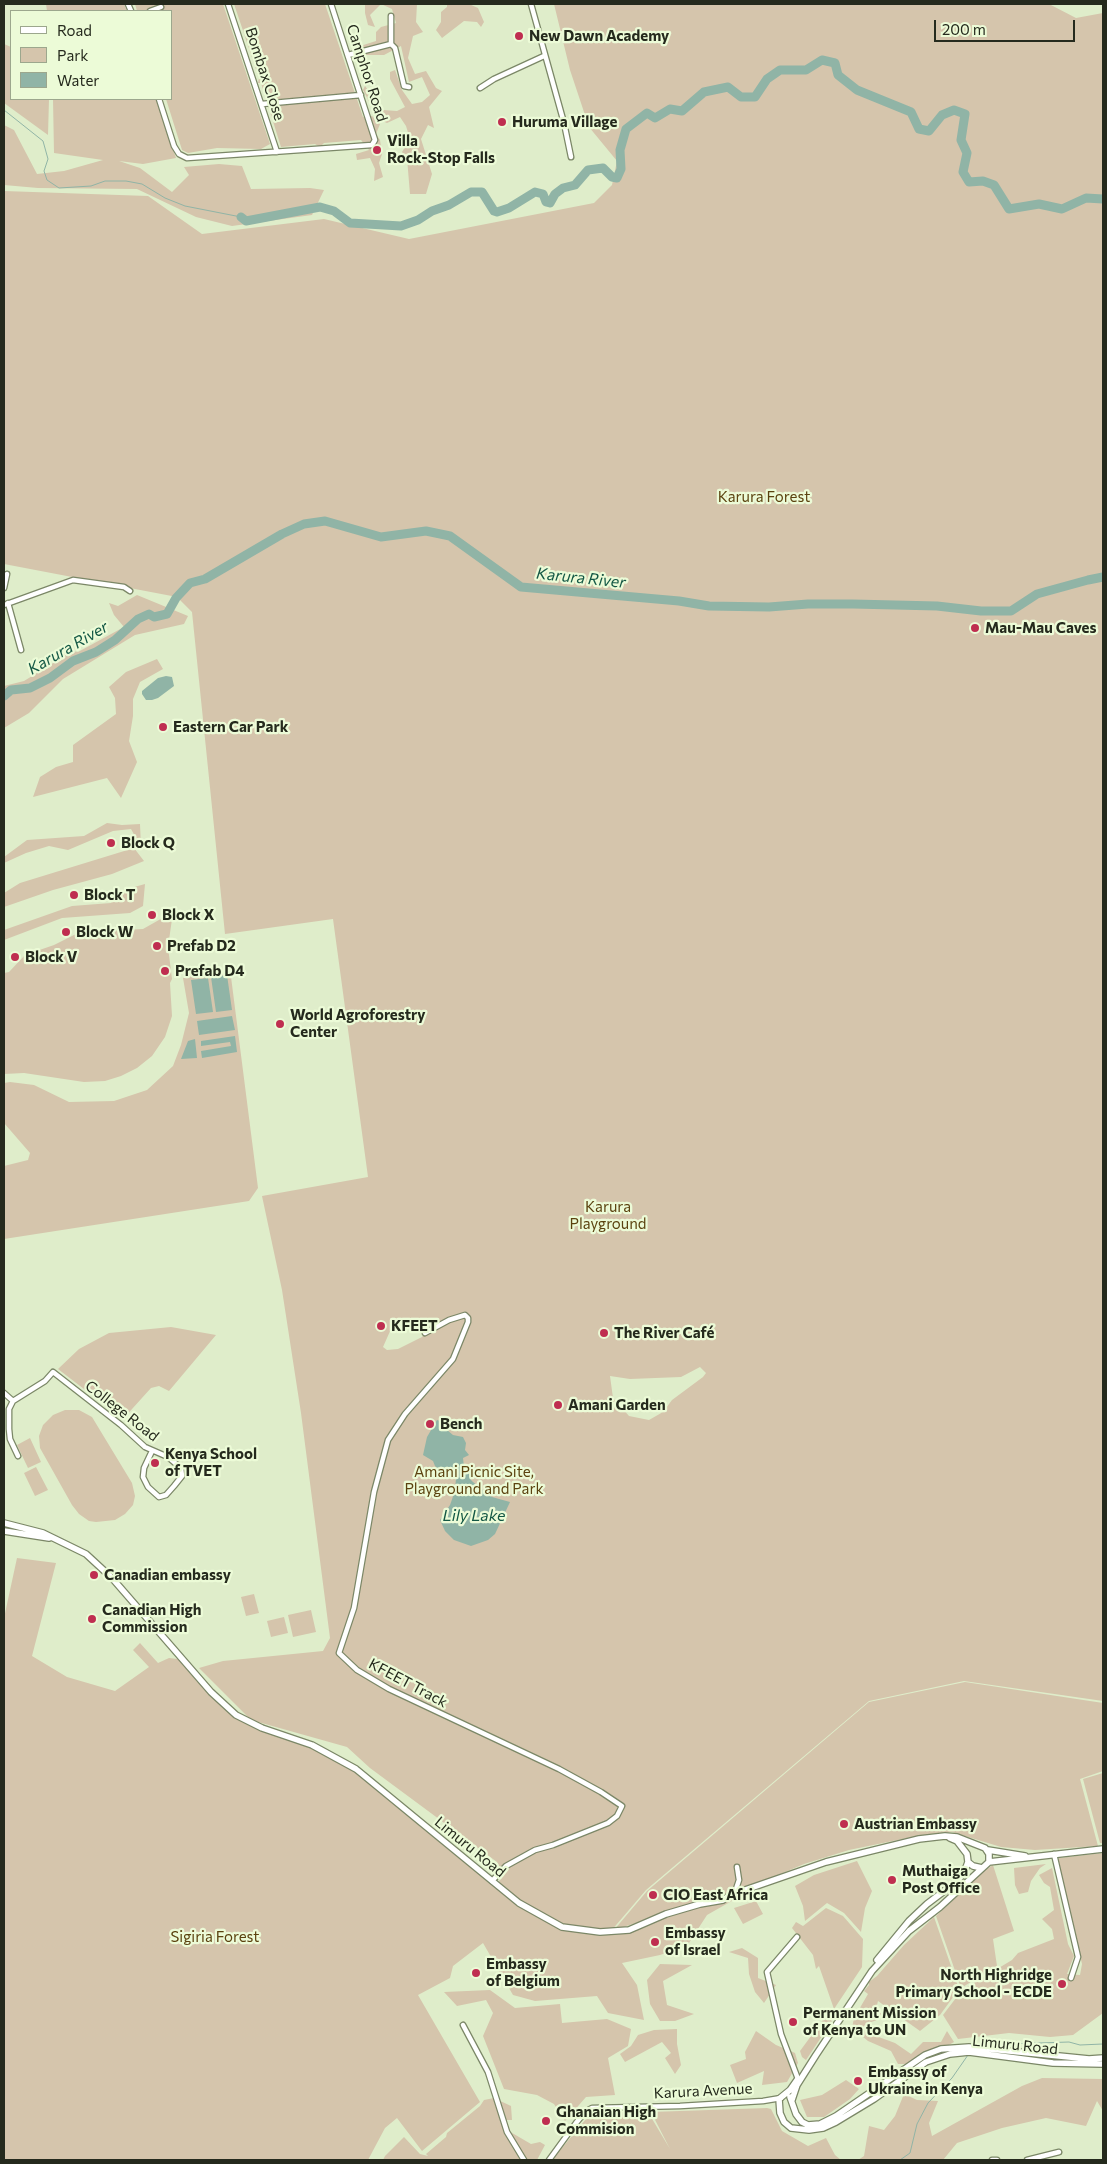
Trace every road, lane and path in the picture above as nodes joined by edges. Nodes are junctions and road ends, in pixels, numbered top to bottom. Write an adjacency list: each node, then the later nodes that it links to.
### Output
1 (228, 4): 14 (street, Bombax Close)
2 (331, 4): 8 (street, Camphor Road)
3 (531, 4): 9 (street)
4 (162, 7): 5 (street)
5 (153, 10)
6 (391, 16): 7 (street)
7 (391, 44): 8 (street); 10 (street)
8 (348, 55): 12 (street, Camphor Road)
9 (544, 56): 11 (street); 16 (street)
10 (409, 87)
11 (480, 88)
12 (361, 95): 14 (street); 15 (street, Camphor Road)
13 (159, 100): 15 (street)
14 (262, 104): 15 (street, Bombax Close)
15 (277, 152)
16 (571, 157)
17 (7, 574): 18 (street)
18 (4, 588)
19 (130, 591): 20 (street)
20 (6, 604): 21 (street)
21 (21, 650)
22 (425, 1333): 41 (street, KFEET Track)
23 (4, 1393): 24 (street)
24 (13, 1401): 25 (street, College Road); 26 (street)
25 (152, 1451): 25 (street, College Road)
26 (18, 1456)
27 (4, 1523): 29 (main road, Limuru Road)
28 (4, 1531): 29 (main road, Limuru Road)
29 (56, 1540): 41 (main road, Limuru Road)
30 (946, 1836): 31 (main road, Limuru Road); 34 (main road); 42 (main road, Limuru Road)
31 (978, 1845): 33 (main road, Limuru Road); 34 (main road)
32 (1103, 1849): 35 (main road)
33 (988, 1850): 36 (main road, Limuru Road); 38 (main road)
34 (967, 1854): 37 (main road)
35 (1054, 1854): 36 (main road); 44 (street)
36 (1030, 1857): 38 (main road)
37 (968, 1862): 40 (main road); 50 (main road)
38 (989, 1862): 40 (main road)
39 (737, 1867): 42 (street)
40 (982, 1868): 53 (main road)
41 (492, 1881): 42 (main road, Limuru Road)
42 (735, 1892)
43 (797, 1937): 50 (street)
44 (1071, 1978)
45 (463, 2025): 56 (street)
46 (971, 2050): 47 (main road); 53 (main road); 54 (main road, Limuru Road)
47 (980, 2051): 48 (main road); 49 (main road, Limuru Road)
48 (1103, 2058)
49 (1103, 2064)
50 (798, 2079): 51 (main road)
51 (783, 2097): 52 (street, Karura Avenue); 53 (main road); 54 (main road)
52 (763, 2101): 54 (street, Karura Avenue); 57 (street, Karura Avenue)
53 (792, 2101): 54 (main road)
54 (780, 2106)
55 (1059, 2152): 60 (street)
56 (524, 2160)
57 (549, 2160)
58 (992, 2160): 59 (street)
59 (997, 2160)
60 (1027, 2160)

